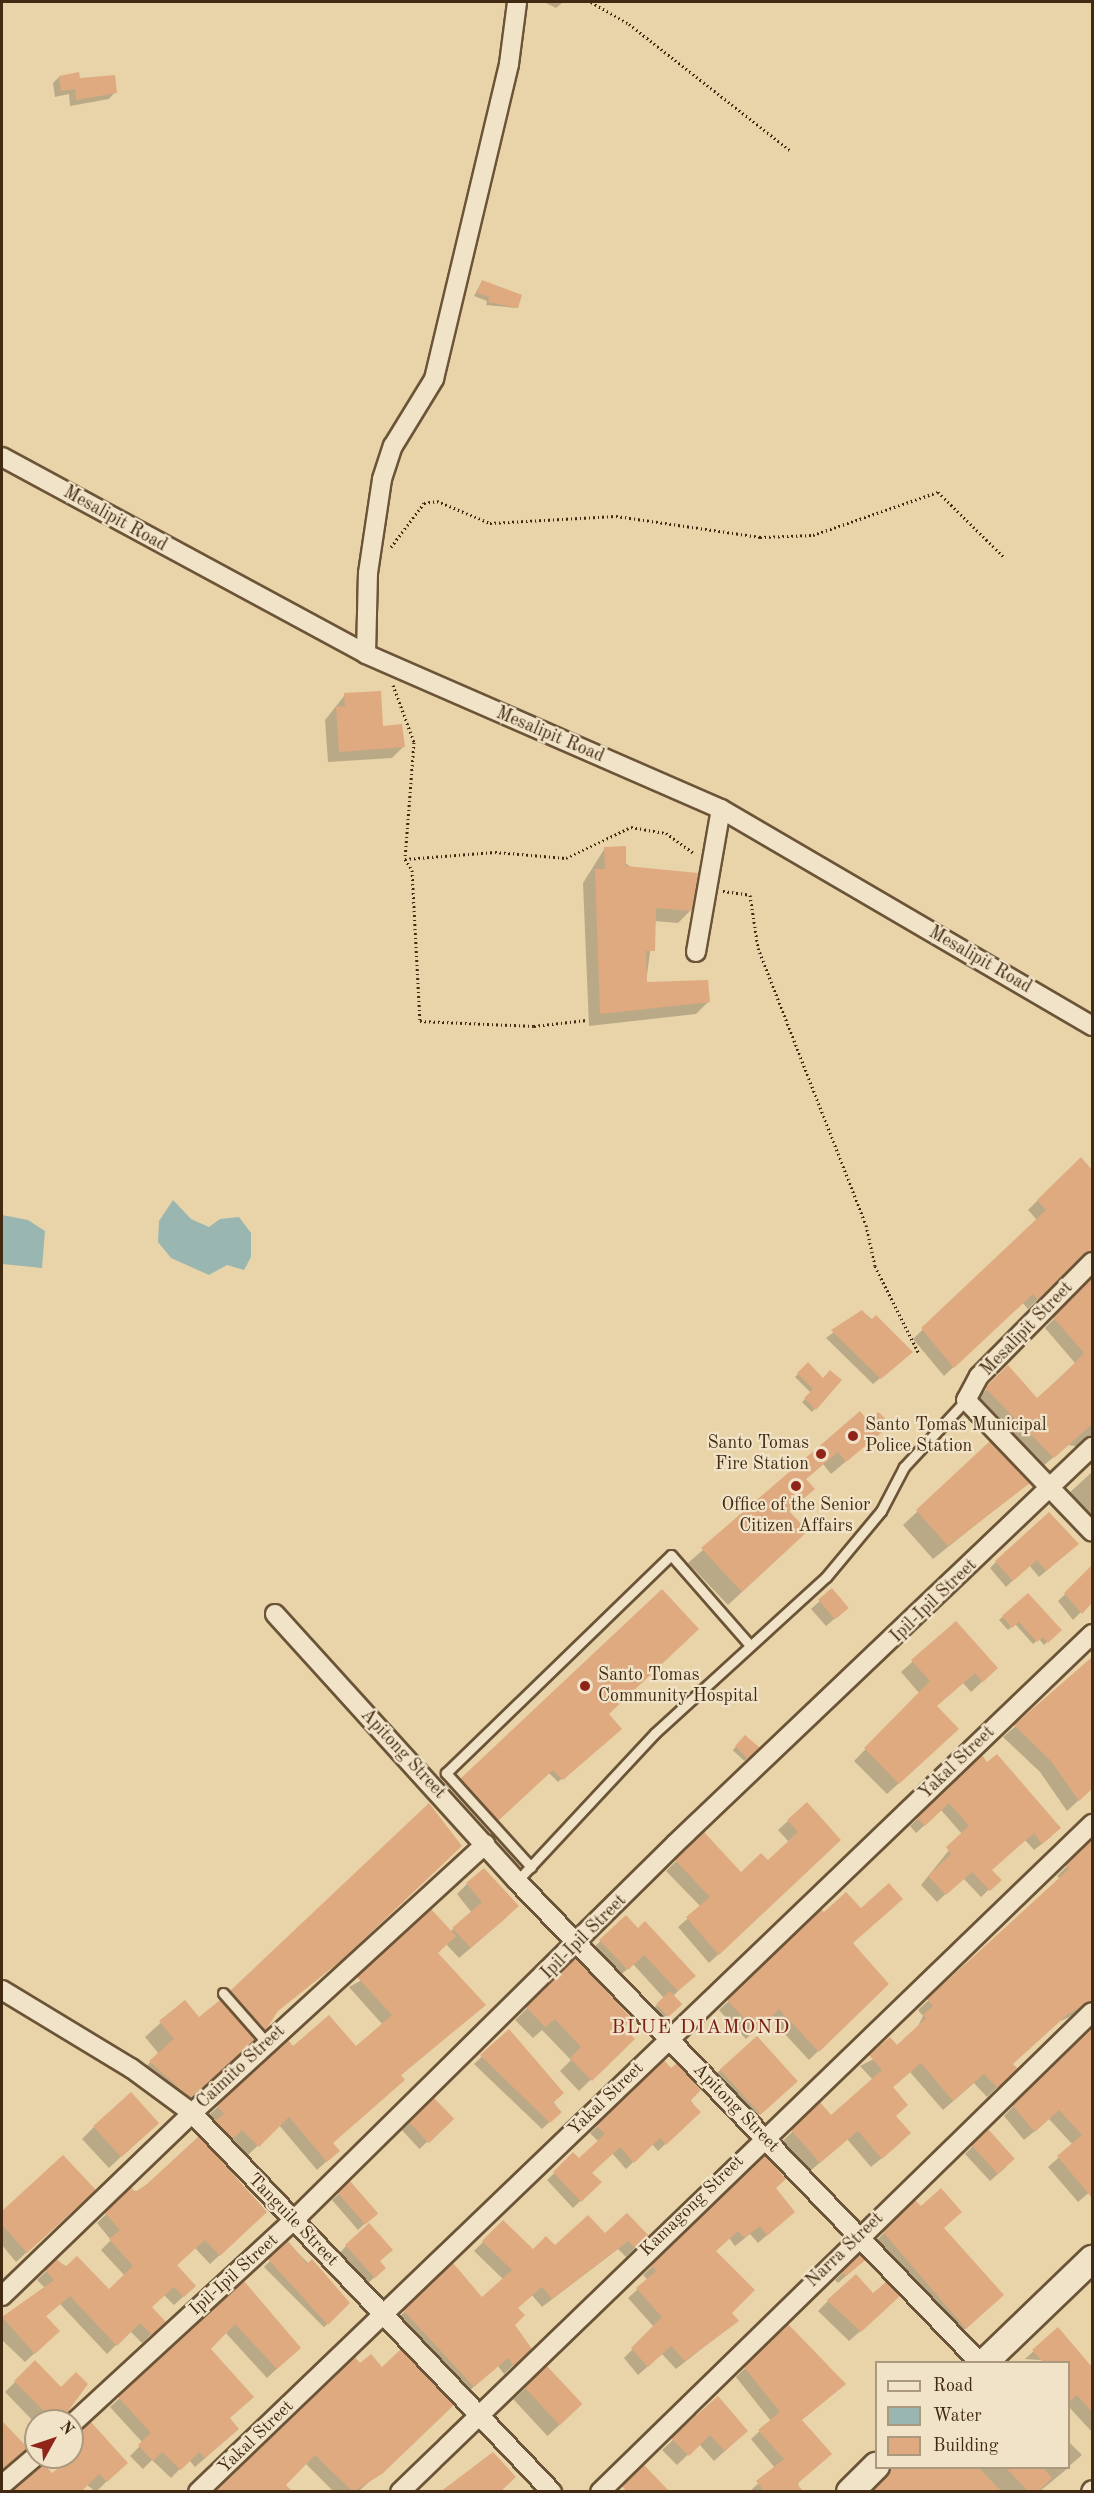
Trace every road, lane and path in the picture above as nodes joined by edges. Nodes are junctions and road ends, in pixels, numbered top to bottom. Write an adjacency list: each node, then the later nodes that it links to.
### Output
1 (517, 2): 6 (street)
2 (591, 2): 3 (path)
3 (791, 152)
4 (2, 457): 7 (street, Mesalipit Road)
5 (1005, 558): 6 (path)
6 (368, 573): 7 (street)
7 (366, 654): 8 (street, Mesalipit Road)
8 (397, 669): 9 (street, Mesalipit Road); 10 (path)
9 (721, 809): 11 (street); 15 (street, Mesalipit Road)
10 (405, 859): 11 (path); 14 (path)
11 (711, 866): 12 (street)
12 (707, 889): 13 (street); 17 (path)
13 (696, 952)
14 (587, 1020)
15 (1092, 1026)
16 (1092, 1262): 18 (street, Mesalipit Street)
17 (919, 1354)
18 (966, 1400): 20 (street); 24 (lane)
19 (1092, 1447): 20 (street, Ipil-Ipil Street)
20 (1050, 1488): 21 (street); 29 (street, Ipil-Ipil Street)
21 (1092, 1532)
22 (275, 1614): 26 (street, Apitong Street)
23 (1092, 1634): 33 (street, Yakal Street)
24 (749, 1644): 27 (lane); 27 (lane)
25 (1092, 1824): 36 (street, Kamagong Street)
26 (486, 1844): 28 (street, Apitong Street); 34 (street, Caimito Street)
27 (531, 1867): 28 (lane)
28 (517, 1881): 29 (street, Apitong Street)
29 (579, 1944): 33 (street, Apitong Street); 37 (street, Ipil-Ipil Street)
30 (2, 1990): 35 (street, Tanguile Street)
31 (223, 1993): 34 (lane)
32 (1092, 2012): 38 (street, Narra Street)
33 (669, 2038): 36 (street, Apitong Street); 41 (street, Yakal Street)
34 (267, 2043): 35 (street, Caimito Street)
35 (192, 2113): 37 (street, Tanguile Street); 40 (street, Caimito Street)
36 (765, 2137): 38 (street, Apitong Street); 45 (street, Kamagong Street)
37 (293, 2221): 41 (street, Tanguile Street); 44 (street, Ipil-Ipil Street)
38 (859, 2236): 42 (street, Apitong Street); 52 (street, Narra Street)
39 (1092, 2259): 43 (main road)
40 (2, 2296)
41 (384, 2314): 45 (street, Tanguile Street); 49 (street, Yakal Street)
42 (978, 2361)
43 (986, 2361)
44 (84, 2413)
45 (478, 2413): 50 (street, Kamagong Street); 51 (street, Tanguile Street)
46 (24, 2466): 48 (street)
47 (875, 2467): 53 (main road)
48 (2, 2485)
49 (198, 2492)
50 (400, 2492)
51 (552, 2492)
52 (600, 2492)
53 (850, 2492)

